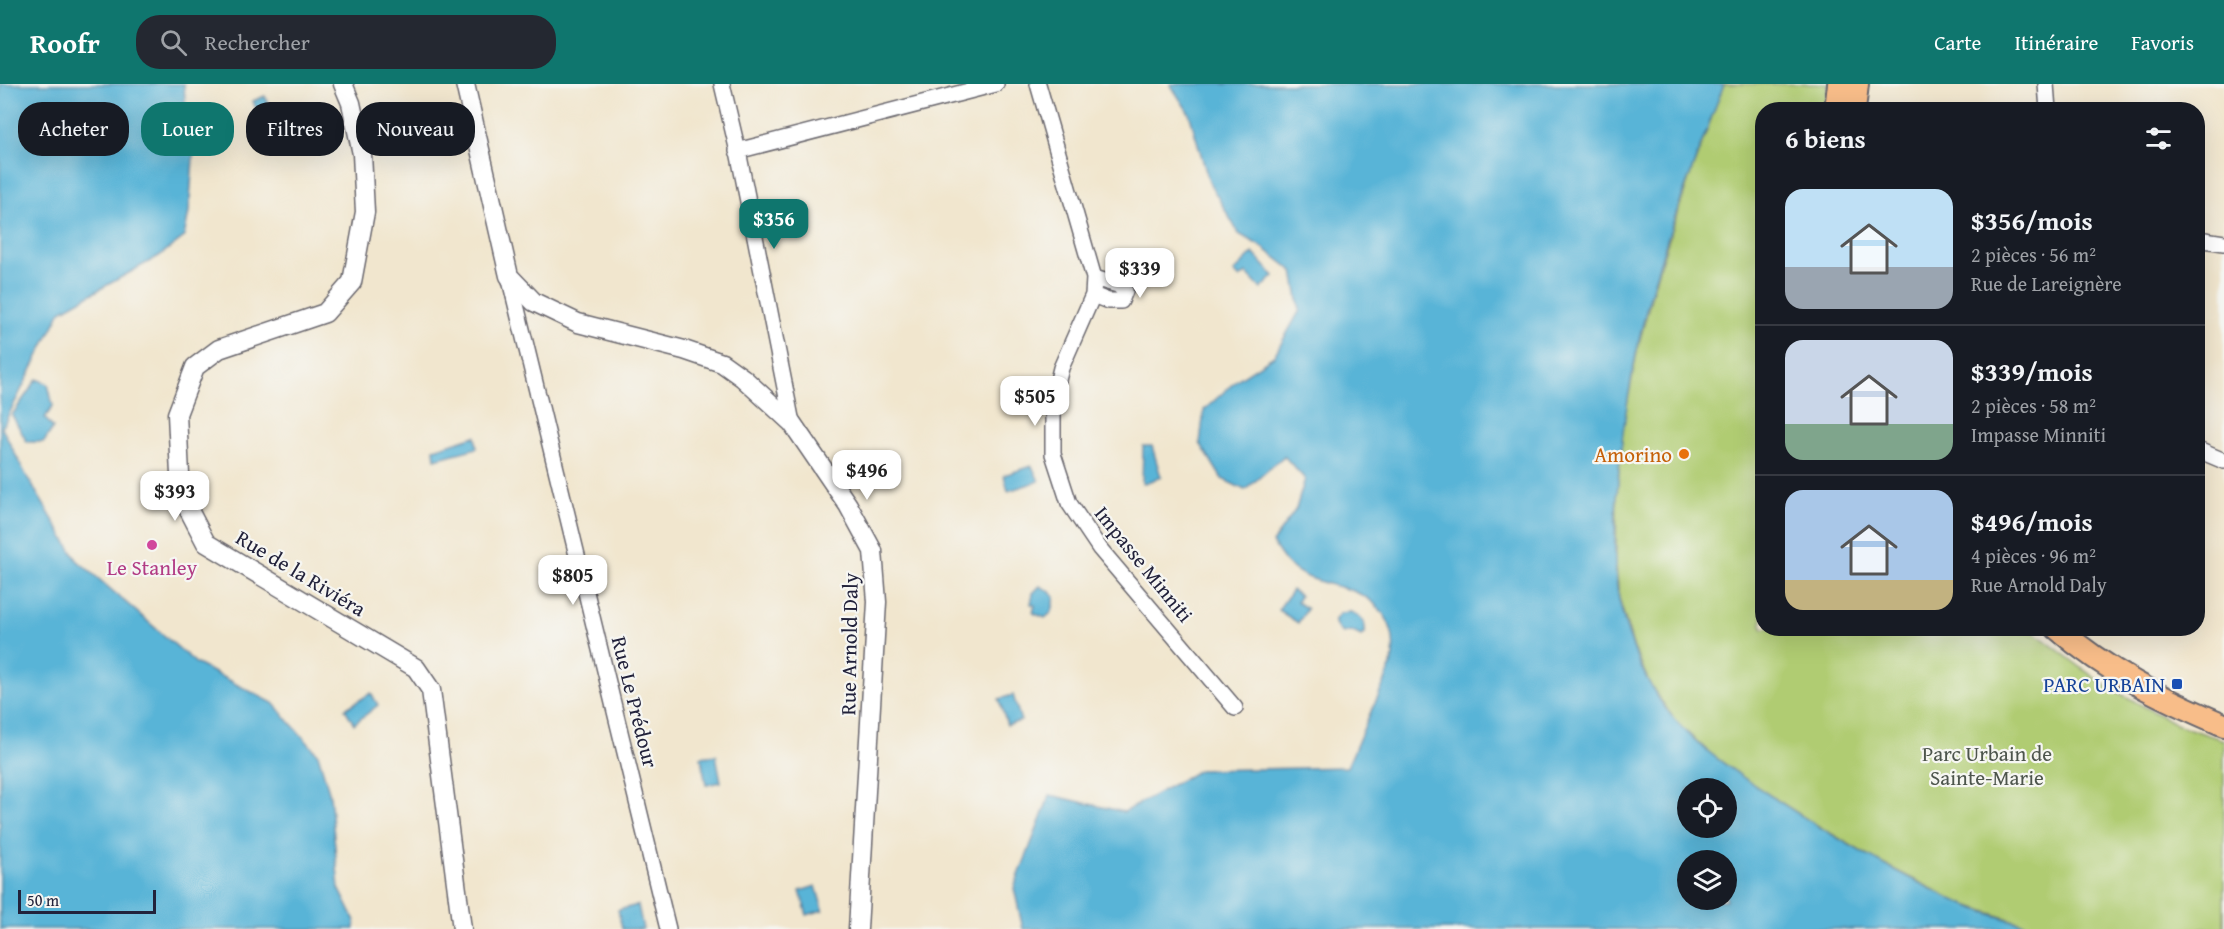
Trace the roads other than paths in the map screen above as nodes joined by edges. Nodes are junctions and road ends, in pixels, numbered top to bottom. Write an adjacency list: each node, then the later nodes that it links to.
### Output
1 (343, 84): 26 (street, Rue de la Riviéra)
2 (465, 84): 15 (street)
3 (722, 84): 12 (street)
4 (996, 84): 12 (street)
5 (1038, 84): 16 (street, Impasse Minniti)
6 (1839, 84): 9 (main road)
7 (1857, 84): 10 (main road)
8 (2046, 84): 11 (street)
9 (1837, 102)
10 (1855, 102)
11 (2047, 102)
12 (737, 151): 18 (street)
13 (2205, 240): 14 (street)
14 (2224, 243)
15 (509, 276): 18 (street, Rue Arnold Daly); 27 (street, Rue Le Prédour)
16 (1095, 278): 17 (street, Impasse Minniti); 17 (street)
17 (1093, 295): 23 (street, Impasse Minniti)
18 (792, 423): 28 (street, Rue Arnold Daly)
19 (2205, 453): 20 (street)
20 (2224, 461)
21 (2066, 636): 25 (main road)
22 (2086, 636): 24 (main road)
23 (1235, 708)
24 (2224, 710)
25 (2224, 725)
26 (462, 929)
27 (668, 929)
28 (858, 929)

